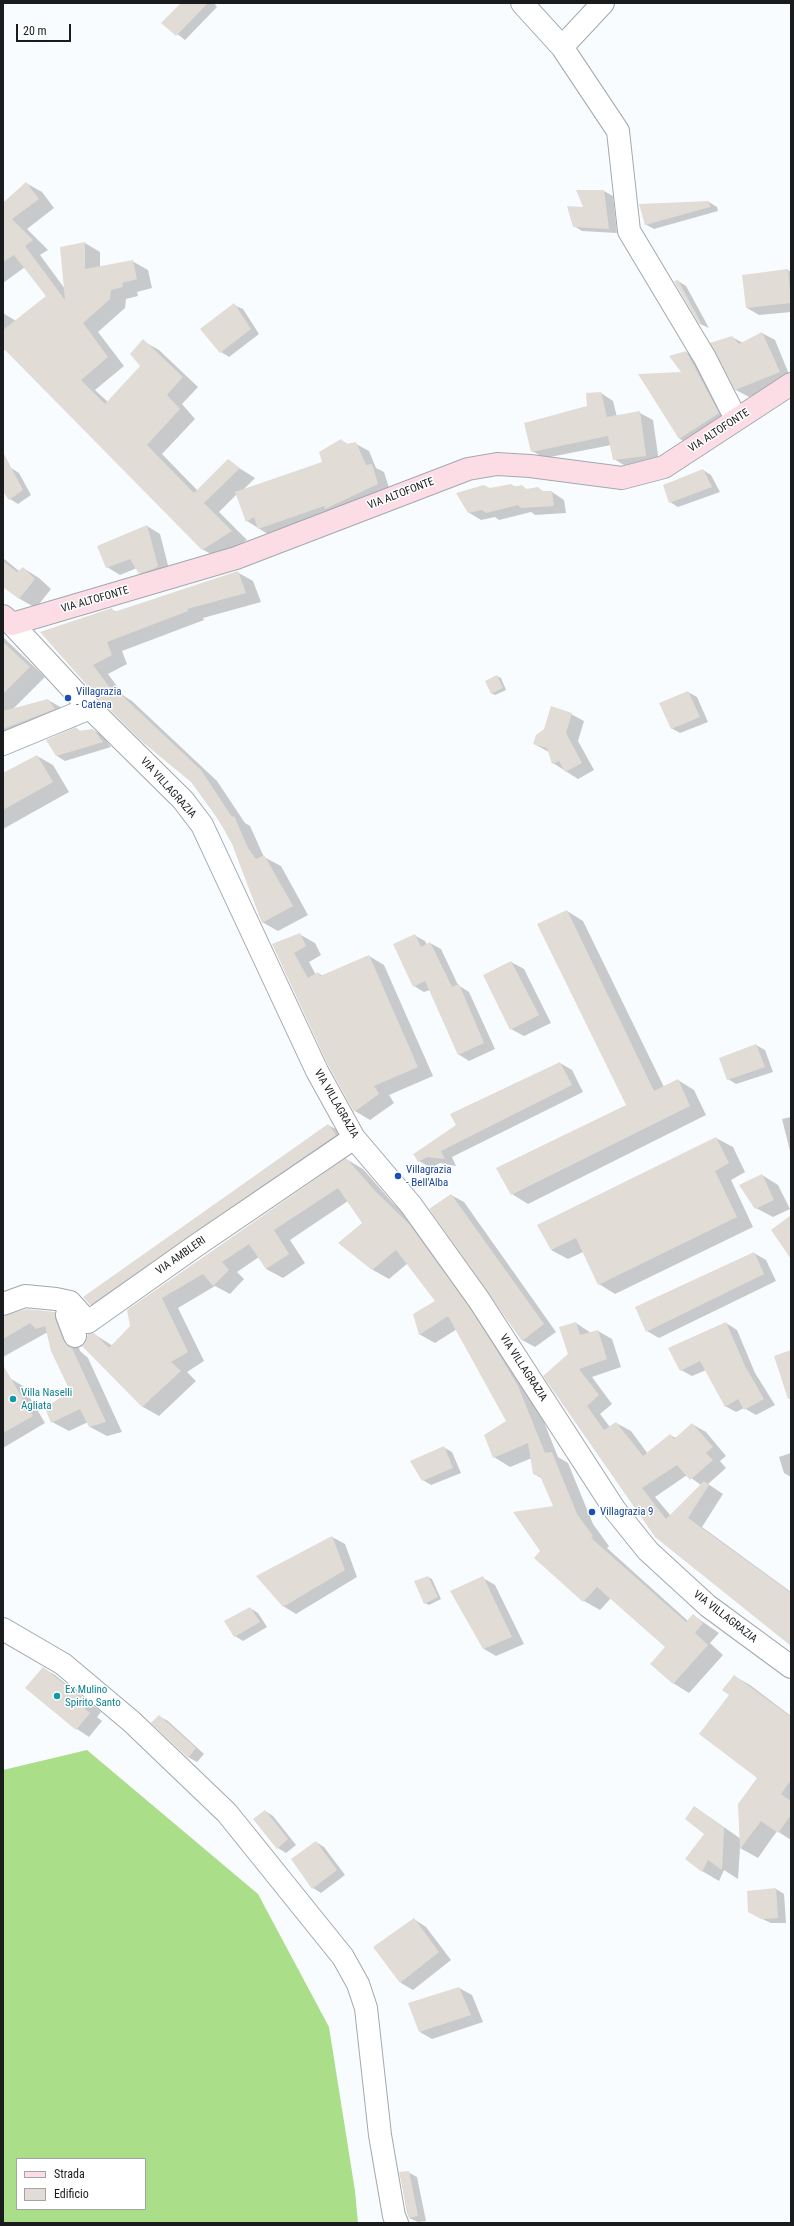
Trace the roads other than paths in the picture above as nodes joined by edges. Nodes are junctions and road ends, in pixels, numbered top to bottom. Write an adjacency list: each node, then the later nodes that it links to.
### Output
1 (522, 3): 3 (street)
2 (603, 3): 3 (street)
3 (562, 46): 5 (street)
4 (791, 384): 5 (main road, VIA ALTOFONTE)
5 (736, 419): 6 (main road, VIA ALTOFONTE)
6 (7, 620): 7 (street, VIA VILLAGRAZIA)
7 (90, 708): 8 (street); 9 (street, VIA VILLAGRAZIA)
8 (3, 744)
9 (354, 1138): 10 (street, VIA AMBLERI); 14 (street, VIA VILLAGRAZIA)
10 (70, 1302): 11 (street); 12 (street)
11 (3, 1304)
12 (75, 1336)
13 (3, 1629): 15 (street)
14 (791, 1667)
15 (397, 2223)

